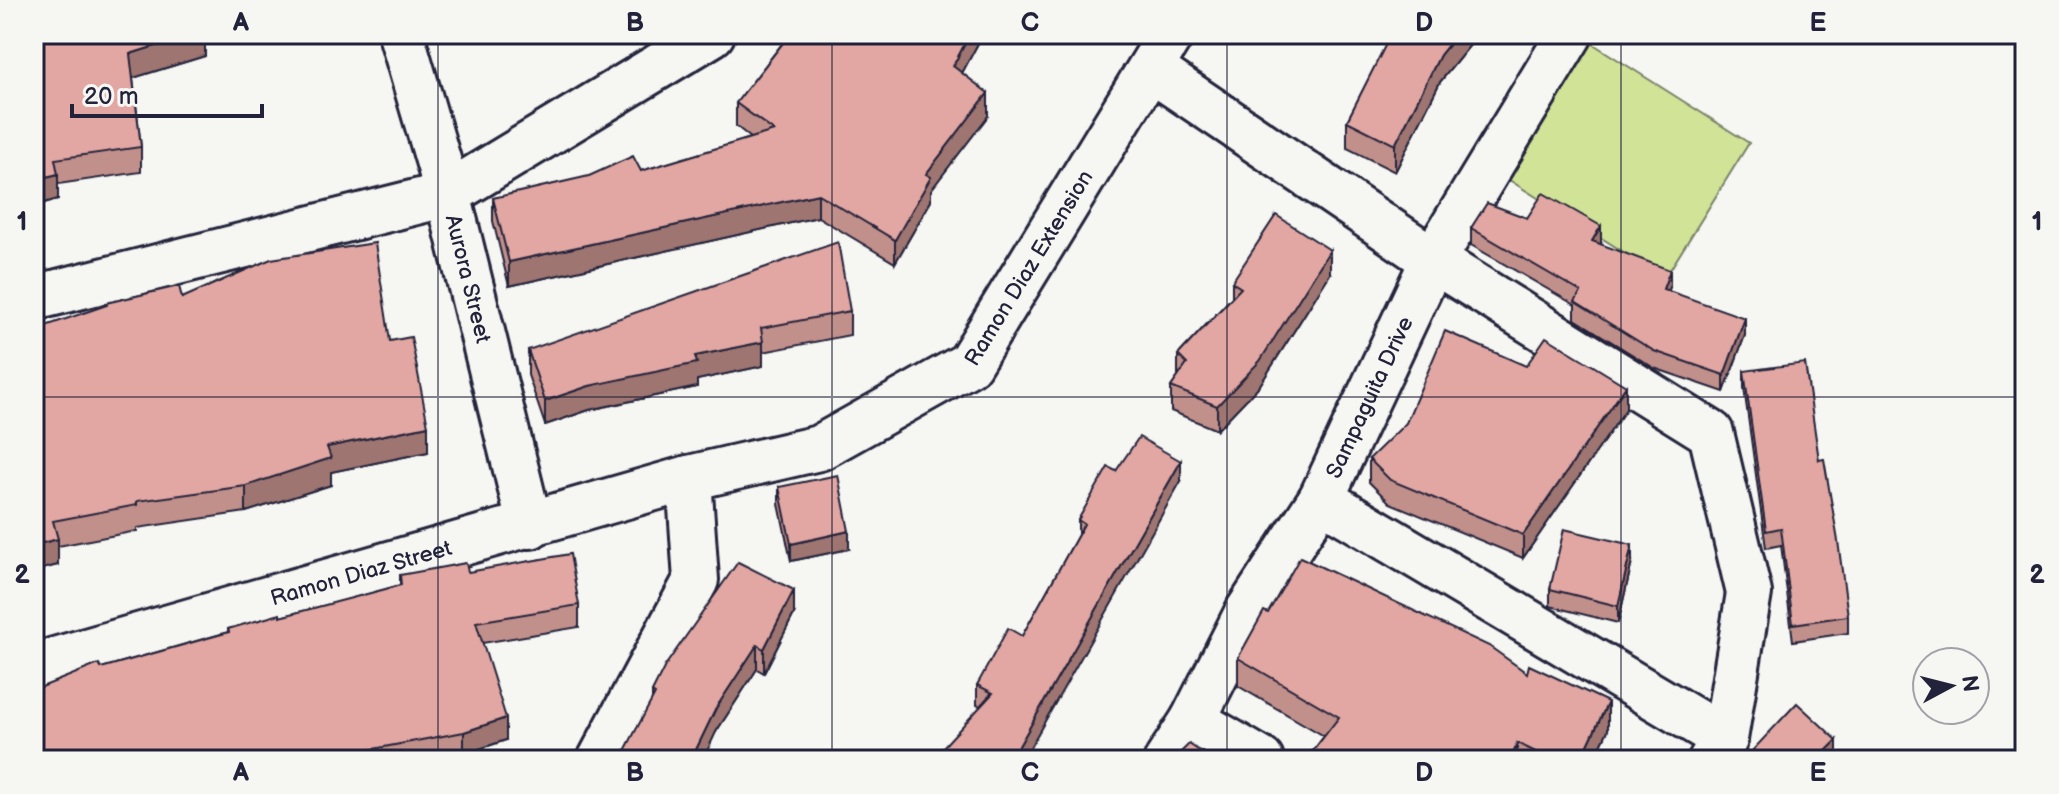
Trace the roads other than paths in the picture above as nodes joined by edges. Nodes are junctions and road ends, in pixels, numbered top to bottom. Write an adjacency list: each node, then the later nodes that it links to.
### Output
1 (401, 34): 5 (street, Aurora Street)
2 (712, 34): 5 (street)
3 (1570, 34): 6 (street, Sampaguita Drive)
4 (1161, 52): 6 (street); 8 (street, Ramon Diaz Extension)
5 (448, 194): 7 (street); 10 (street, Aurora Street)
6 (1433, 260): 9 (street, Sampaguita Drive); 13 (street)
7 (34, 298)
8 (689, 478): 10 (street, Ramon Diaz Street); 14 (street)
9 (1321, 499): 12 (street, Sampaguita Drive); 13 (street)
10 (530, 526): 11 (street, Ramon Diaz Street)
11 (34, 666)
12 (1193, 720): 15 (street, Sampaguita Drive); 16 (street)
13 (1718, 750)
14 (600, 760)
15 (1167, 760)
16 (1261, 760)

